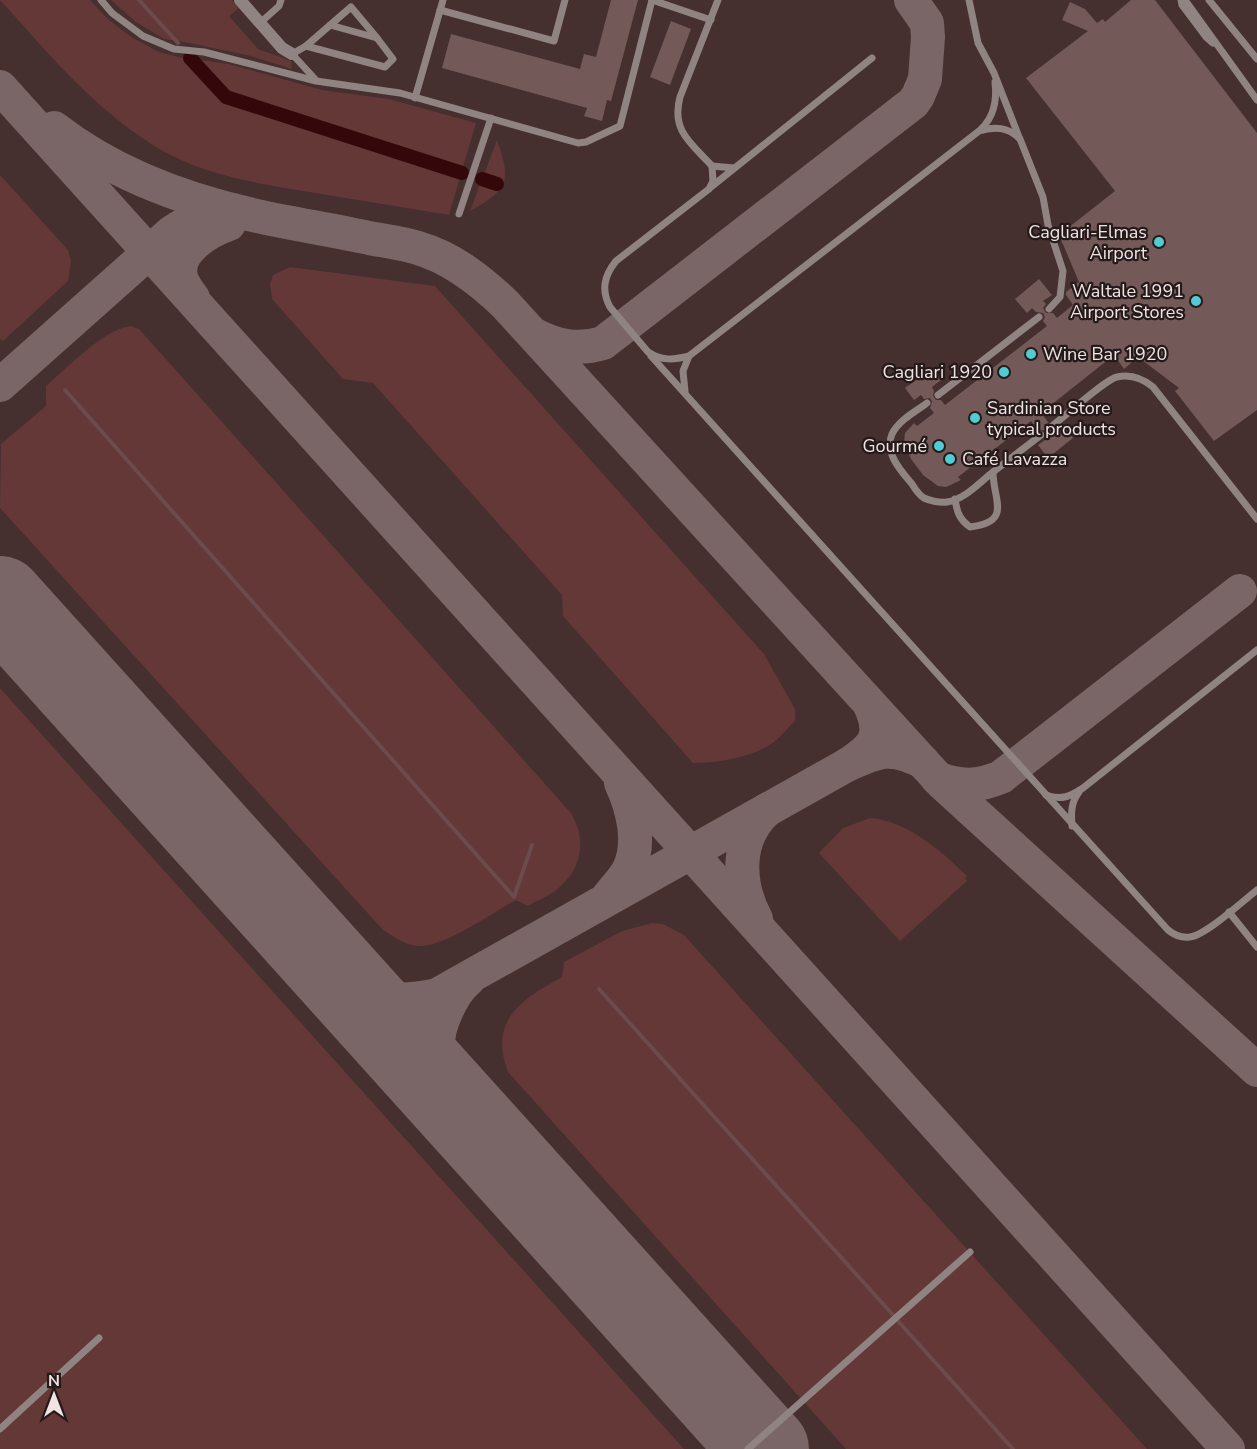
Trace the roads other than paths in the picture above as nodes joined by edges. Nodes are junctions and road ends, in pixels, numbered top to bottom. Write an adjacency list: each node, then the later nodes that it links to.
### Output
1 (101, 0): 21 (lane)
2 (240, 0): 13 (street)
3 (281, 0): 13 (lane)
4 (442, 0): 11 (lane)
5 (566, 0): 11 (lane)
6 (652, 0): 12 (lane); 24 (lane)
7 (718, 0): 12 (lane)
8 (969, 0): 20 (lane)
9 (1183, 0): 23 (lane)
10 (1209, 0): 19 (lane)
11 (440, 10): 22 (lane)
12 (711, 20): 27 (lane)
13 (260, 23): 17 (street)
14 (330, 25): 15 (lane); 15 (lane); 16 (lane)
15 (376, 38): 16 (lane)
16 (306, 46): 17 (lane)
17 (292, 54): 21 (lane)
18 (872, 58): 28 (lane)
19 (1257, 59)
20 (994, 73): 25 (lane); 26 (lane)
21 (316, 81): 22 (lane)
22 (415, 98): 24 (lane)
23 (1257, 100)
24 (491, 118): 30 (lane)
25 (979, 131): 26 (lane); 34 (lane)
26 (1020, 139): 31 (lane)
27 (712, 166): 28 (lane); 29 (lane)
28 (735, 168): 29 (lane)
29 (709, 189): 33 (lane)
30 (459, 214)
31 (1049, 309)
32 (1039, 316): 36 (lane)
33 (648, 352): 34 (lane); 35 (lane)
34 (689, 356): 35 (lane)
35 (685, 394): 45 (lane)
36 (938, 395)
37 (927, 403): 41 (lane)
38 (1052, 426): 42 (lane)
39 (1041, 435): 40 (lane)
40 (993, 472): 41 (lane); 41 (lane)
41 (956, 499)
42 (1257, 519)
43 (1257, 650): 44 (lane)
44 (1083, 788): 45 (lane); 46 (lane)
45 (1044, 794): 46 (lane)
46 (1072, 826): 48 (lane)
47 (1257, 890): 48 (lane)
48 (1230, 912): 49 (lane)
49 (1257, 947)
50 (970, 1252): 53 (lane)
51 (99, 1338): 52 (lane)
52 (0, 1429)
53 (748, 1449)

